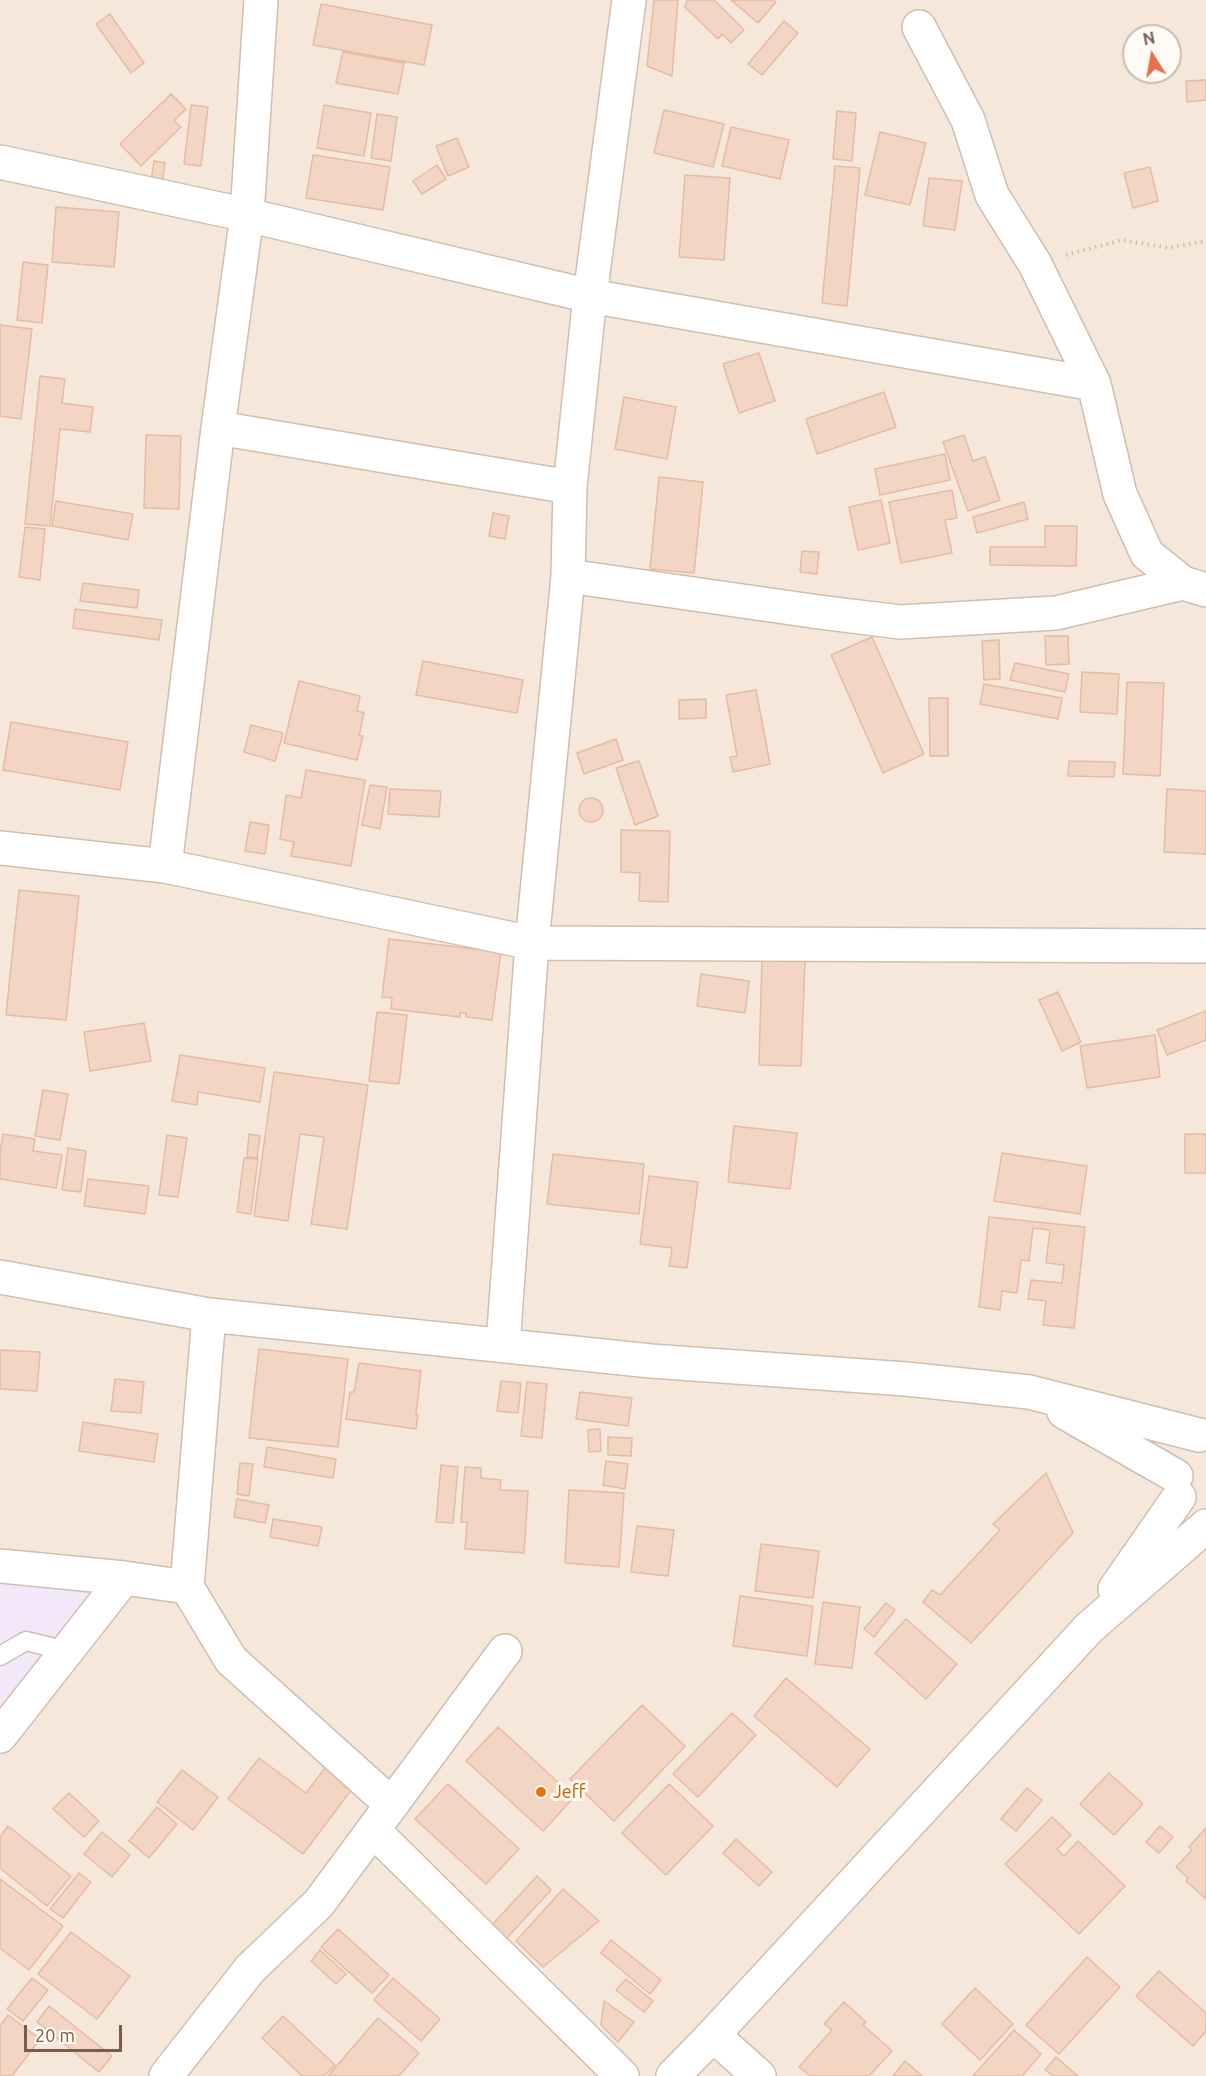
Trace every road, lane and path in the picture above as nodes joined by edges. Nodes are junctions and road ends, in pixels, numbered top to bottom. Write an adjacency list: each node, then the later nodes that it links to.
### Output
1 (261, 0): 5 (street)
2 (629, 0): 8 (street)
3 (919, 27): 7 (street)
4 (0, 162): 5 (street)
5 (247, 215): 8 (street); 10 (street)
6 (1206, 241): 7 (path)
7 (1035, 264): 9 (street)
8 (591, 296): 9 (street); 11 (street)
9 (1094, 384): 13 (street)
10 (218, 428): 11 (street); 15 (street)
11 (570, 487): 12 (street)
12 (568, 576): 13 (street); 16 (street)
13 (1194, 587)
14 (0, 848): 15 (street)
15 (165, 866): 16 (street)
16 (532, 943): 17 (street); 20 (street)
17 (1206, 946)
18 (0, 1277): 19 (street)
19 (209, 1315): 20 (street); 27 (street)
20 (503, 1345): 21 (street)
21 (1029, 1392): 22 (street); 23 (street)
22 (1203, 1434): 23 (street)
23 (1177, 1486): 24 (street); 28 (street)
24 (1206, 1525): 28 (street)
25 (0, 1566): 26 (street)
26 (124, 1578): 27 (street); 29 (street)
27 (187, 1587): 33 (street)
28 (1089, 1628): 35 (street)
29 (67, 1651): 31 (lane); 32 (street)
30 (505, 1651): 33 (street)
31 (0, 1656)
32 (0, 1736)
33 (392, 1804): 34 (street)
34 (373, 1830): 36 (street); 37 (street)
35 (713, 2035): 38 (street); 39 (street)
36 (166, 2076)
37 (622, 2076)
38 (673, 2076)
39 (759, 2076)

